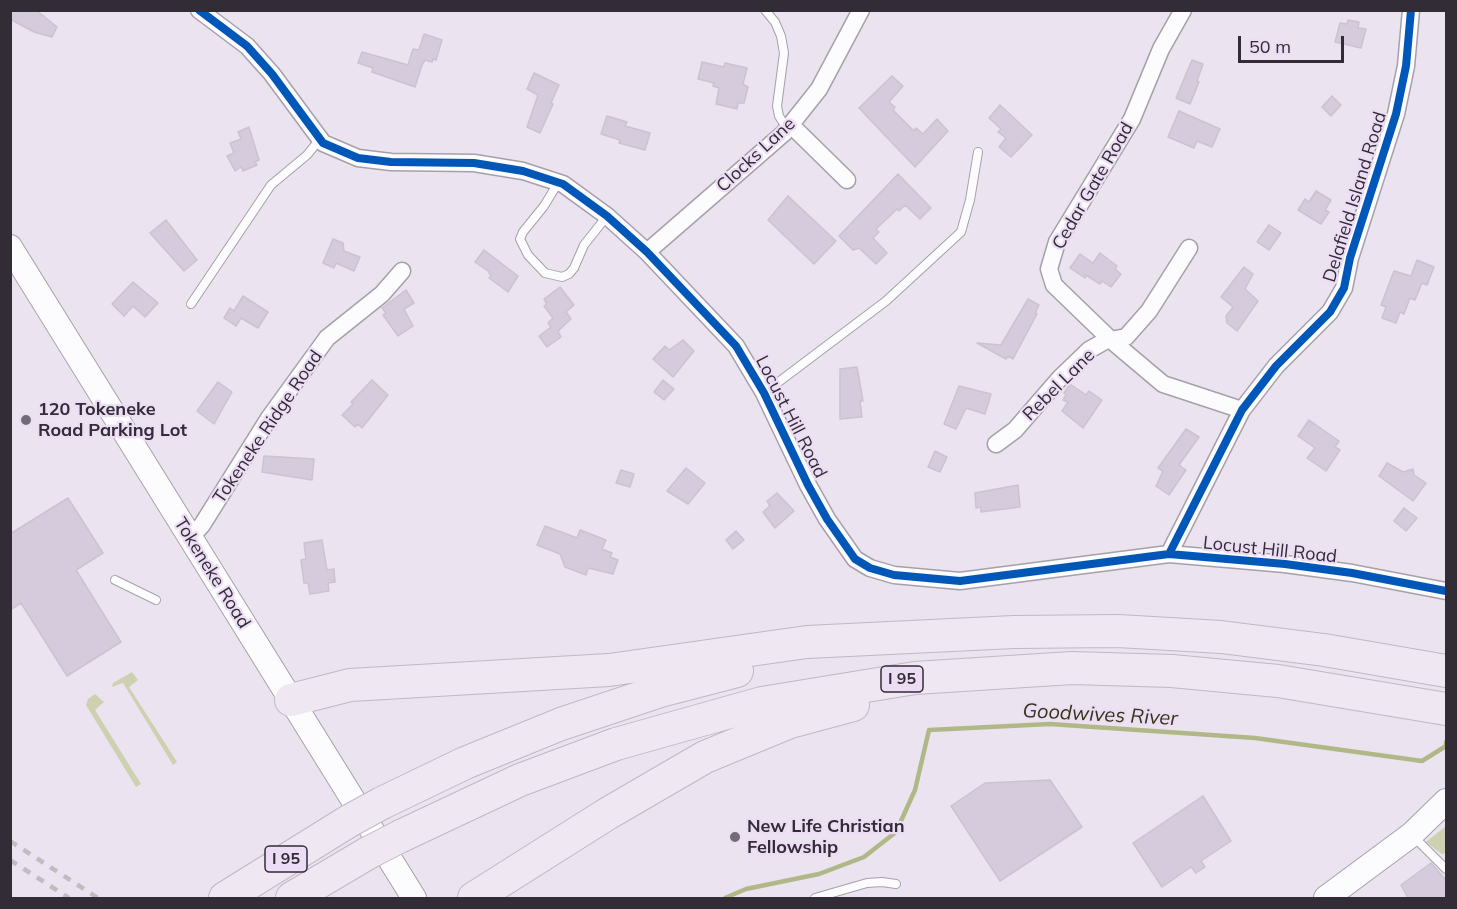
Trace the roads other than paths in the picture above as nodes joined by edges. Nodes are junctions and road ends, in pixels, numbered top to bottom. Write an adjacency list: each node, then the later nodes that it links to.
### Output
1 (198, 10): 7 (street, Locust Hill Road)
2 (765, 10): 6 (lane)
3 (861, 10): 6 (street, Clocks Lane)
4 (1183, 10): 17 (street, Cedar Gate Road)
5 (1412, 10): 19 (street, Delafield Island Road)
6 (789, 127): 9 (street); 14 (street, Clocks Lane)
7 (320, 139): 10 (street, Locust Hill Road); 16 (lane)
8 (978, 152): 18 (lane)
9 (848, 180)
10 (558, 183): 11 (street, Locust Hill Road); 11 (lane)
11 (608, 216): 14 (street, Locust Hill Road)
12 (10, 247): 21 (main road, Tokeneke Road)
13 (1189, 248): 17 (street, Rebel Lane)
14 (647, 252): 18 (street, Locust Hill Road)
15 (402, 271): 21 (street, Tokeneke Ridge Road)
16 (191, 304)
17 (1112, 341): 19 (street, Cedar Gate Road); 20 (street, Rebel Lane)
18 (764, 393): 22 (street, Locust Hill Road)
19 (1242, 410): 22 (street, Delafield Island Road)
20 (996, 444)
21 (190, 538): 29 (main road, Tokeneke Road)
22 (1169, 554): 24 (street, Locust Hill Road)
23 (115, 580): 25 (lane)
24 (1446, 591)
25 (156, 600)
26 (1014, 632): 28 (highway, I 95); 29 (highway); 36 (highway, I 95, bridge)
27 (1072, 668): 30 (highway, I 95); 37 (highway, I 95, bridge); 39 (highway)
28 (1440, 670)
29 (291, 700): 38 (main road, Tokeneke Road)
30 (1436, 707)
31 (1446, 801): 32 (main road)
32 (1411, 835): 33 (lane); 35 (main road)
33 (1446, 869)
34 (896, 884): 40 (lane)
35 (1340, 892)
36 (225, 898)
37 (292, 898)
38 (413, 898)
39 (474, 898)
40 (815, 898)

